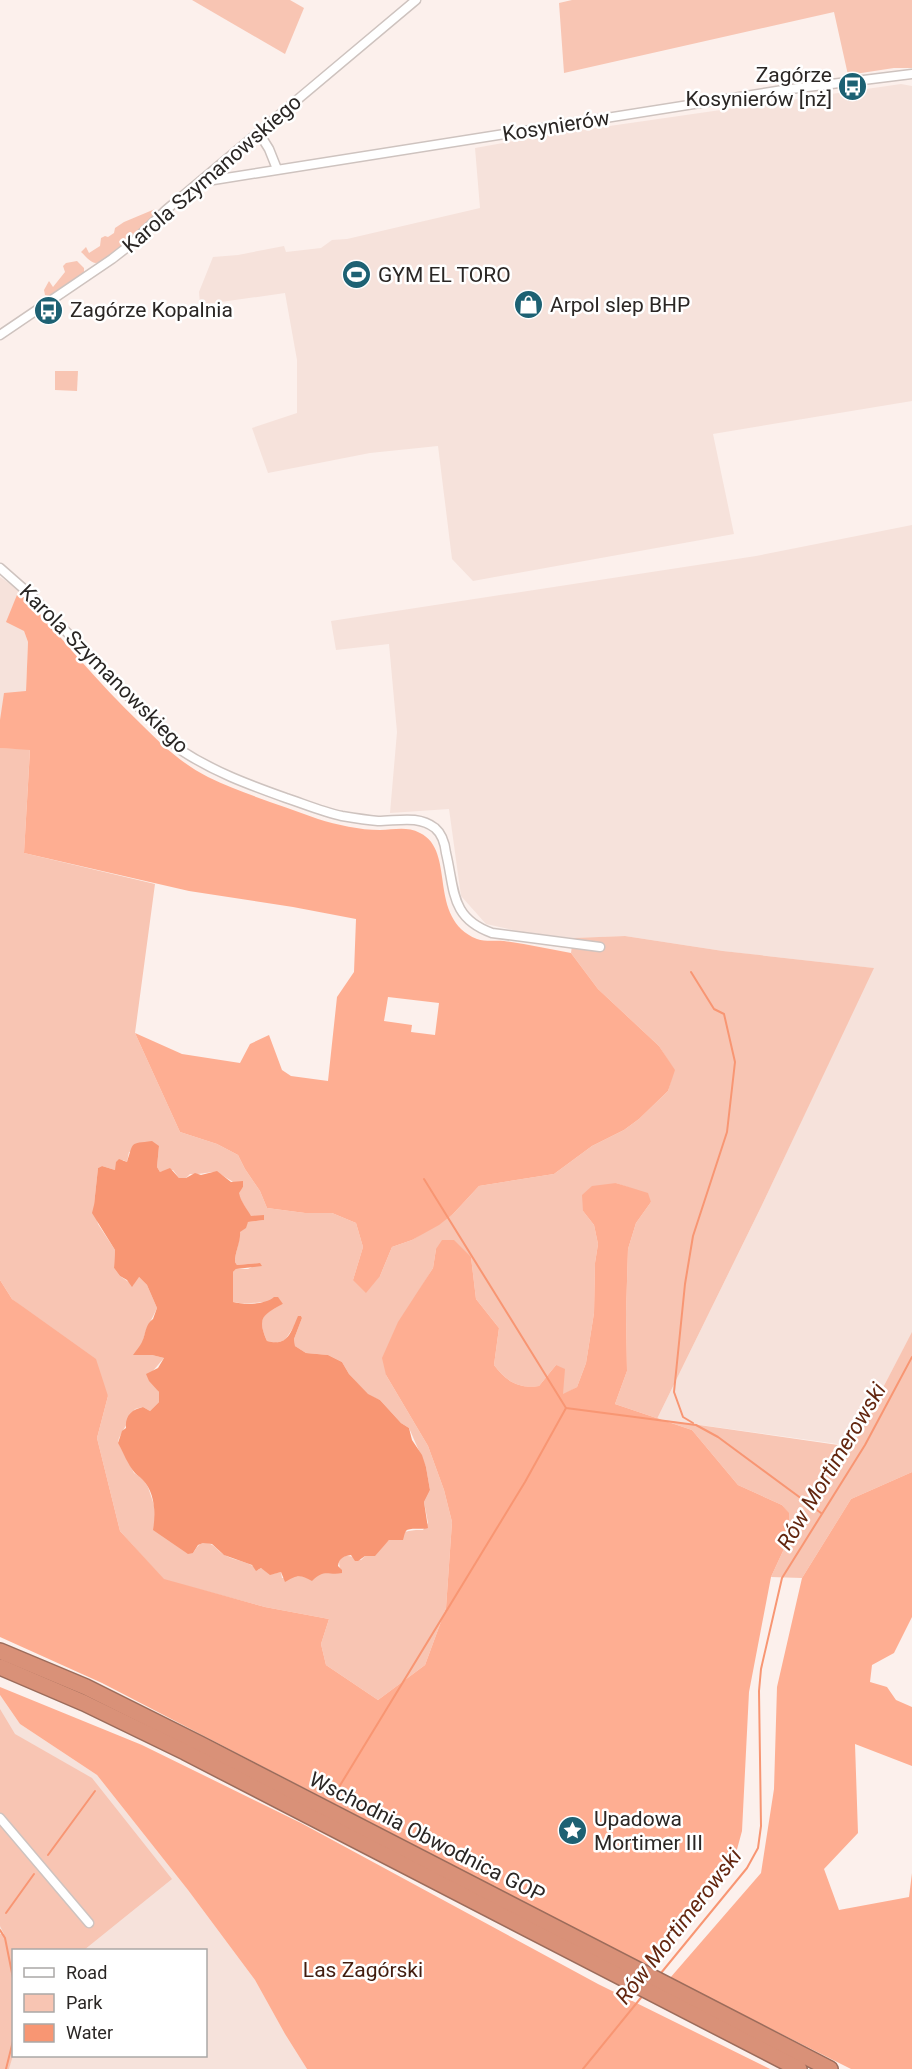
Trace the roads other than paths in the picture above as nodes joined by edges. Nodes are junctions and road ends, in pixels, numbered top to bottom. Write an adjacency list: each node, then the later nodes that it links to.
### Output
1 (416, 0): 3 (street, Karola Szymanowskiego)
2 (912, 74): 4 (street, Kosynierów)
3 (259, 134): 4 (street); 5 (street, Karola Szymanowskiego)
4 (277, 169): 5 (street, Kosynierów)
5 (201, 182): 6 (street, Karola Szymanowskiego)
6 (0, 335)
7 (0, 568): 8 (street, Karola Szymanowskiego)
8 (600, 947)
9 (0, 1652): 13 (highway, Wschodnia Obwodnica GOP)
10 (0, 1667): 13 (highway, Wschodnia Obwodnica GOP)
11 (0, 1818): 12 (street)
12 (89, 1923)
13 (587, 1952): 14 (highway, Wschodnia Obwodnica GOP)
14 (737, 2029): 15 (highway, Wschodnia Obwodnica GOP); 16 (highway, Wschodnia Obwodnica GOP)
15 (799, 2069)
16 (830, 2069)

